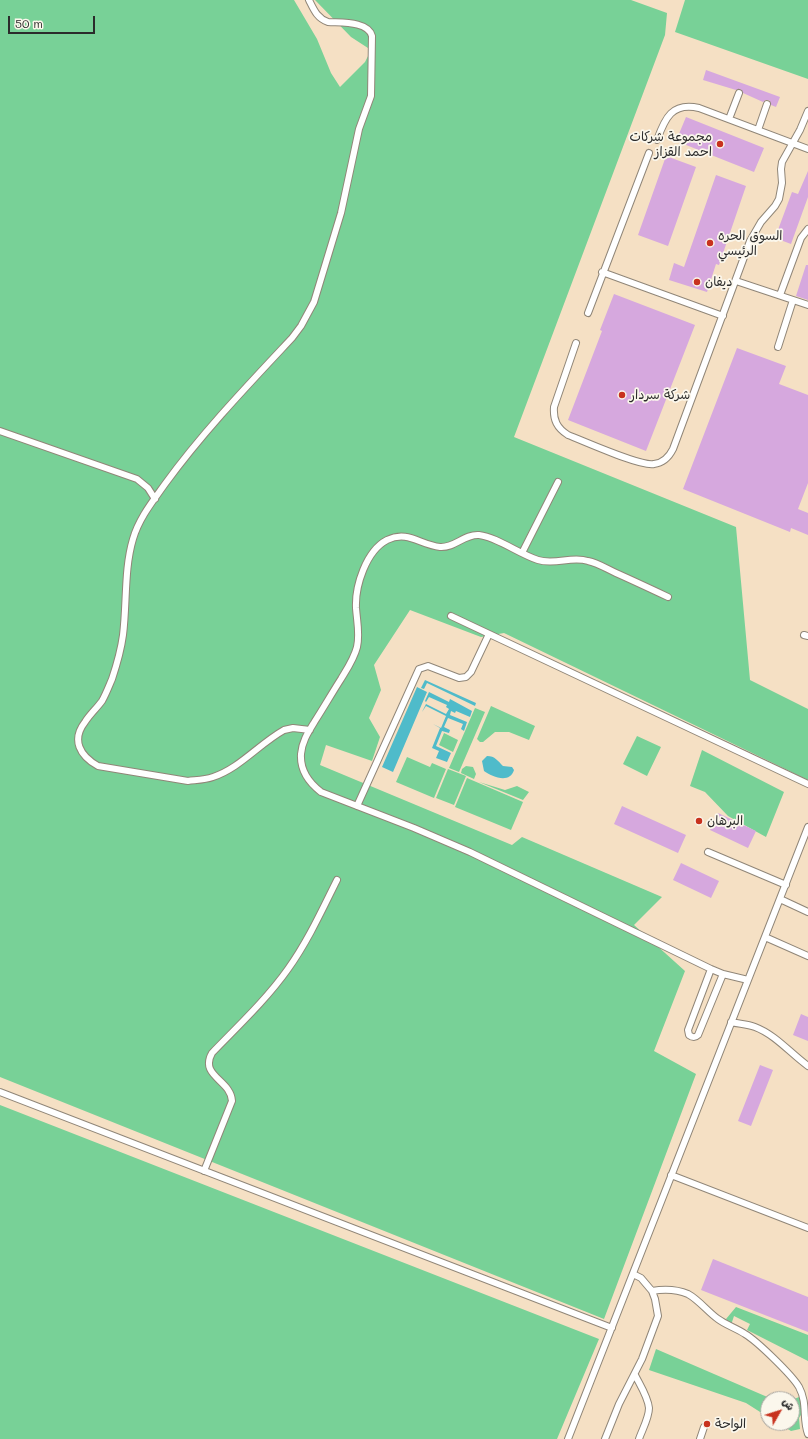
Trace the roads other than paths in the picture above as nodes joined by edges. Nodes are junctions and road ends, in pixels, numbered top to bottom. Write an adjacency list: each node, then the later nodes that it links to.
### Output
1 (309, 0): 23 (lane)
2 (739, 93): 5 (lane)
3 (767, 104): 6 (lane)
4 (808, 111): 8 (lane)
5 (729, 119): 6 (lane); 7 (lane)
6 (758, 130): 8 (lane)
7 (657, 140)
8 (792, 144): 9 (lane); 13 (lane)
9 (808, 149)
10 (649, 153): 12 (lane)
11 (808, 229): 14 (lane)
12 (602, 272): 17 (lane); 18 (lane)
13 (736, 281): 14 (lane); 18 (lane)
14 (780, 295): 15 (lane)
15 (793, 300): 16 (lane); 20 (lane)
16 (808, 305)
17 (588, 313)
18 (723, 316): 19 (lane)
19 (576, 343)
20 (778, 347)
21 (0, 431): 23 (lane)
22 (558, 482): 24 (lane)
23 (155, 499): 28 (lane)
24 (522, 553): 25 (lane); 28 (lane)
25 (668, 597)
26 (451, 616): 27 (lane)
27 (489, 634): 29 (lane); 30 (lane)
28 (310, 730): 30 (lane)
29 (808, 784)
30 (357, 806): 39 (lane)
31 (808, 826): 34 (lane)
32 (708, 852): 34 (lane)
33 (337, 880): 45 (lane)
34 (786, 885): 35 (lane)
35 (780, 899): 36 (lane); 37 (lane)
36 (808, 912)
37 (765, 937): 38 (lane); 41 (lane)
38 (808, 956)
39 (711, 969): 40 (lane); 40 (lane)
40 (723, 974): 41 (lane)
41 (748, 980): 42 (lane)
42 (731, 1022): 43 (lane); 46 (lane)
43 (808, 1066)
44 (0, 1092): 45 (lane)
45 (204, 1171): 50 (lane)
46 (672, 1175): 47 (lane); 48 (lane)
47 (808, 1228)
48 (633, 1274): 49 (lane); 50 (lane)
49 (652, 1291): 51 (lane); 52 (lane)
50 (612, 1328): 55 (lane)
51 (635, 1375): 56 (lane); 57 (lane)
52 (807, 1417): 54 (lane)
53 (704, 1427): 58 (lane)
54 (808, 1434)
55 (568, 1439)
56 (605, 1439)
57 (639, 1439)
58 (700, 1439)

